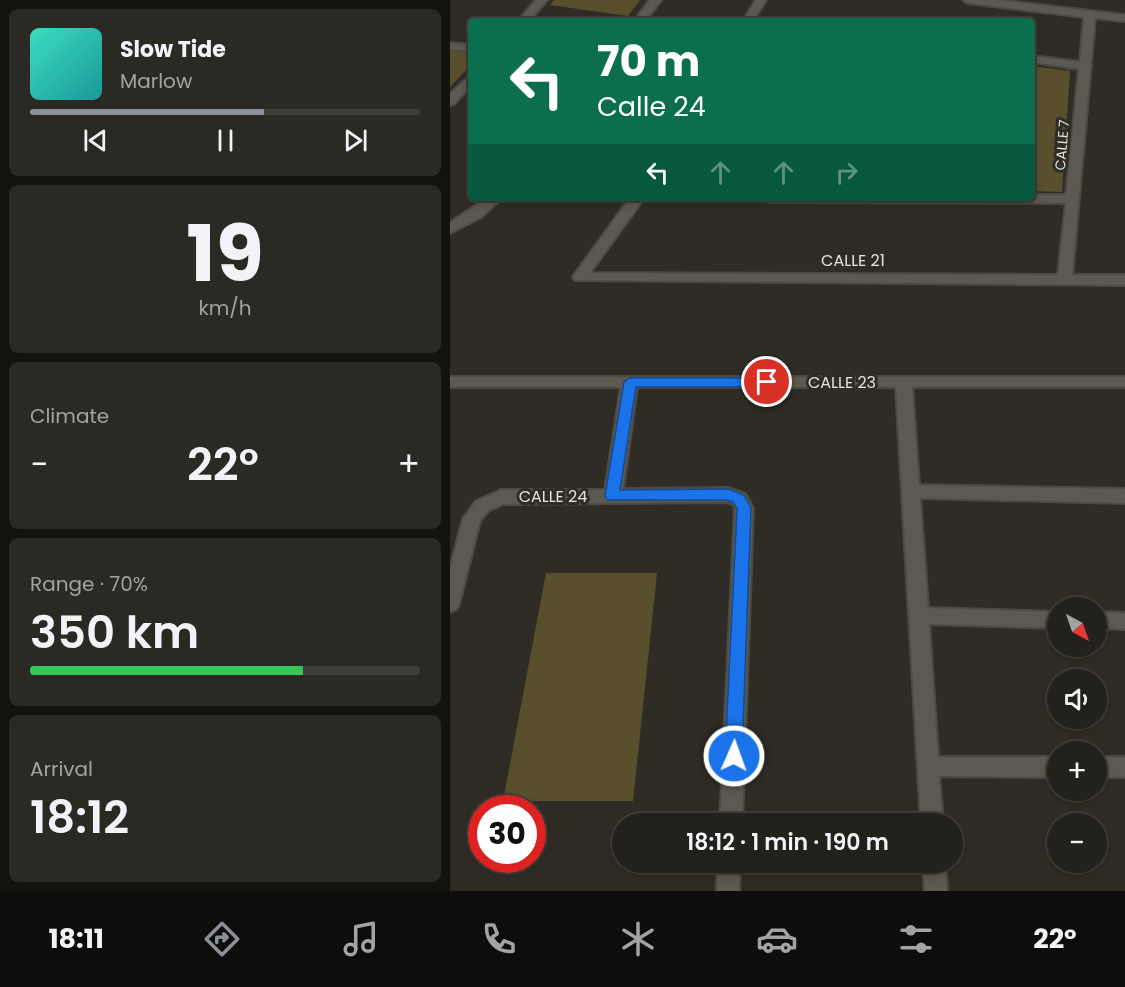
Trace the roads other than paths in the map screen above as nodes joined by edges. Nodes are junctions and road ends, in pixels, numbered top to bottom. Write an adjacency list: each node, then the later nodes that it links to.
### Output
1 (542, 0): 6 (street)
2 (656, 0): 7 (street)
3 (761, 0): 8 (street)
4 (968, 0): 5 (street)
5 (1090, 14): 9 (street); 13 (street, CALLE 7)
6 (526, 18)
7 (641, 18)
8 (750, 18)
9 (1125, 18)
10 (450, 46): 11 (street)
11 (468, 48)
12 (1035, 60): 13 (street)
13 (1084, 66): 17 (street, CALLE 7)
14 (468, 81): 15 (street)
15 (450, 100)
16 (1035, 199): 17 (street)
17 (1072, 199): 21 (street, CALLE 7)
18 (491, 201): 20 (street)
19 (635, 201): 21 (street, CALLE 21)
20 (450, 230)
21 (1065, 279): 22 (street, CALLE 21)
22 (1125, 280)
23 (450, 382): 24 (street, CALLE 23)
24 (630, 382): 25 (street, CALLE 23); 28 (street)
25 (904, 382): 26 (street, CALLE 23); 27 (street)
26 (1125, 382)
27 (911, 491): 29 (street); 31 (street)
28 (612, 496): 30 (street, CALLE 24); 39 (street, CALLE 24)
29 (1125, 496)
30 (450, 604)
31 (919, 616): 32 (street); 35 (street)
32 (1047, 620)
33 (1107, 621): 34 (street)
34 (1125, 621)
35 (928, 766): 36 (street); 40 (street)
36 (1047, 767)
37 (1107, 767): 38 (street)
38 (1125, 767)
39 (731, 813)
40 (931, 813)
41 (729, 873): 43 (street)
42 (935, 873): 44 (street)
43 (728, 891)
44 (936, 891)

